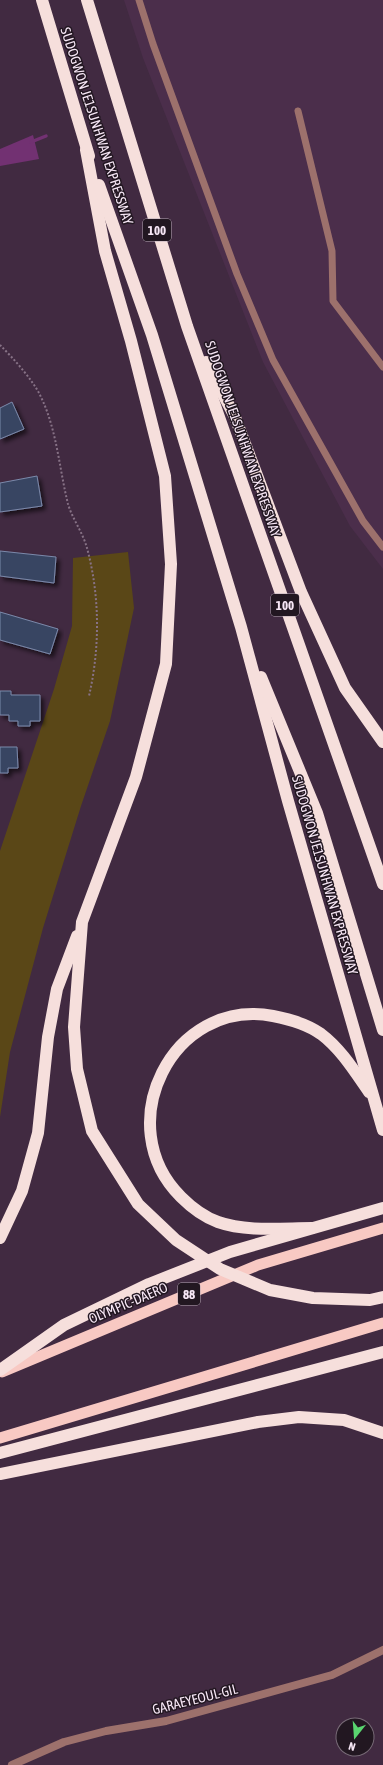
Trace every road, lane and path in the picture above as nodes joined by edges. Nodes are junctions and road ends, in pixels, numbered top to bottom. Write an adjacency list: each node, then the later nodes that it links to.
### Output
1 (42, 0): 5 (highway, SUDOGWON JE1SUNHWAN EXPRESSWAY)
2 (87, 0): 6 (highway, SUDOGWON JE1SUNHWAN EXPRESSWAY / 100)
3 (139, 0): 9 (lane)
4 (298, 111): 8 (lane)
5 (86, 150): 10 (highway, SUDOGWON JE1SUNHWAN EXPRESSWAY); 14 (highway)
6 (187, 326): 12 (highway); 13 (highway, SUDOGWON JE1SUNHWAN EXPRESSWAY / 100)
7 (0, 345): 11 (path)
8 (383, 367)
9 (383, 548)
10 (241, 627): 15 (highway, SUDOGWON JE1SUNHWAN EXPRESSWAY); 16 (highway, SUDOGWON JE1SUNHWAN EXPRESSWAY)
11 (89, 696)
12 (383, 742)
13 (383, 884)
14 (82, 922): 21 (highway); 22 (highway)
15 (383, 1030)
16 (374, 1098): 17 (highway, SUDOGWON JE1SUNHWAN EXPRESSWAY); 19 (highway)
17 (383, 1130)
18 (383, 1208): 19 (highway)
19 (312, 1228): 25 (highway)
20 (383, 1228): 26 (highway, OLYMPIC-DAERO / 88)
21 (0, 1238)
22 (383, 1297)
23 (383, 1323): 28 (highway)
24 (383, 1352): 29 (highway)
25 (0, 1370)
26 (0, 1373)
27 (383, 1433): 30 (highway)
28 (0, 1438)
29 (0, 1453)
30 (0, 1474)
31 (383, 1650): 32 (street, GARAEYEOUL-GIL)
32 (12, 1765)

